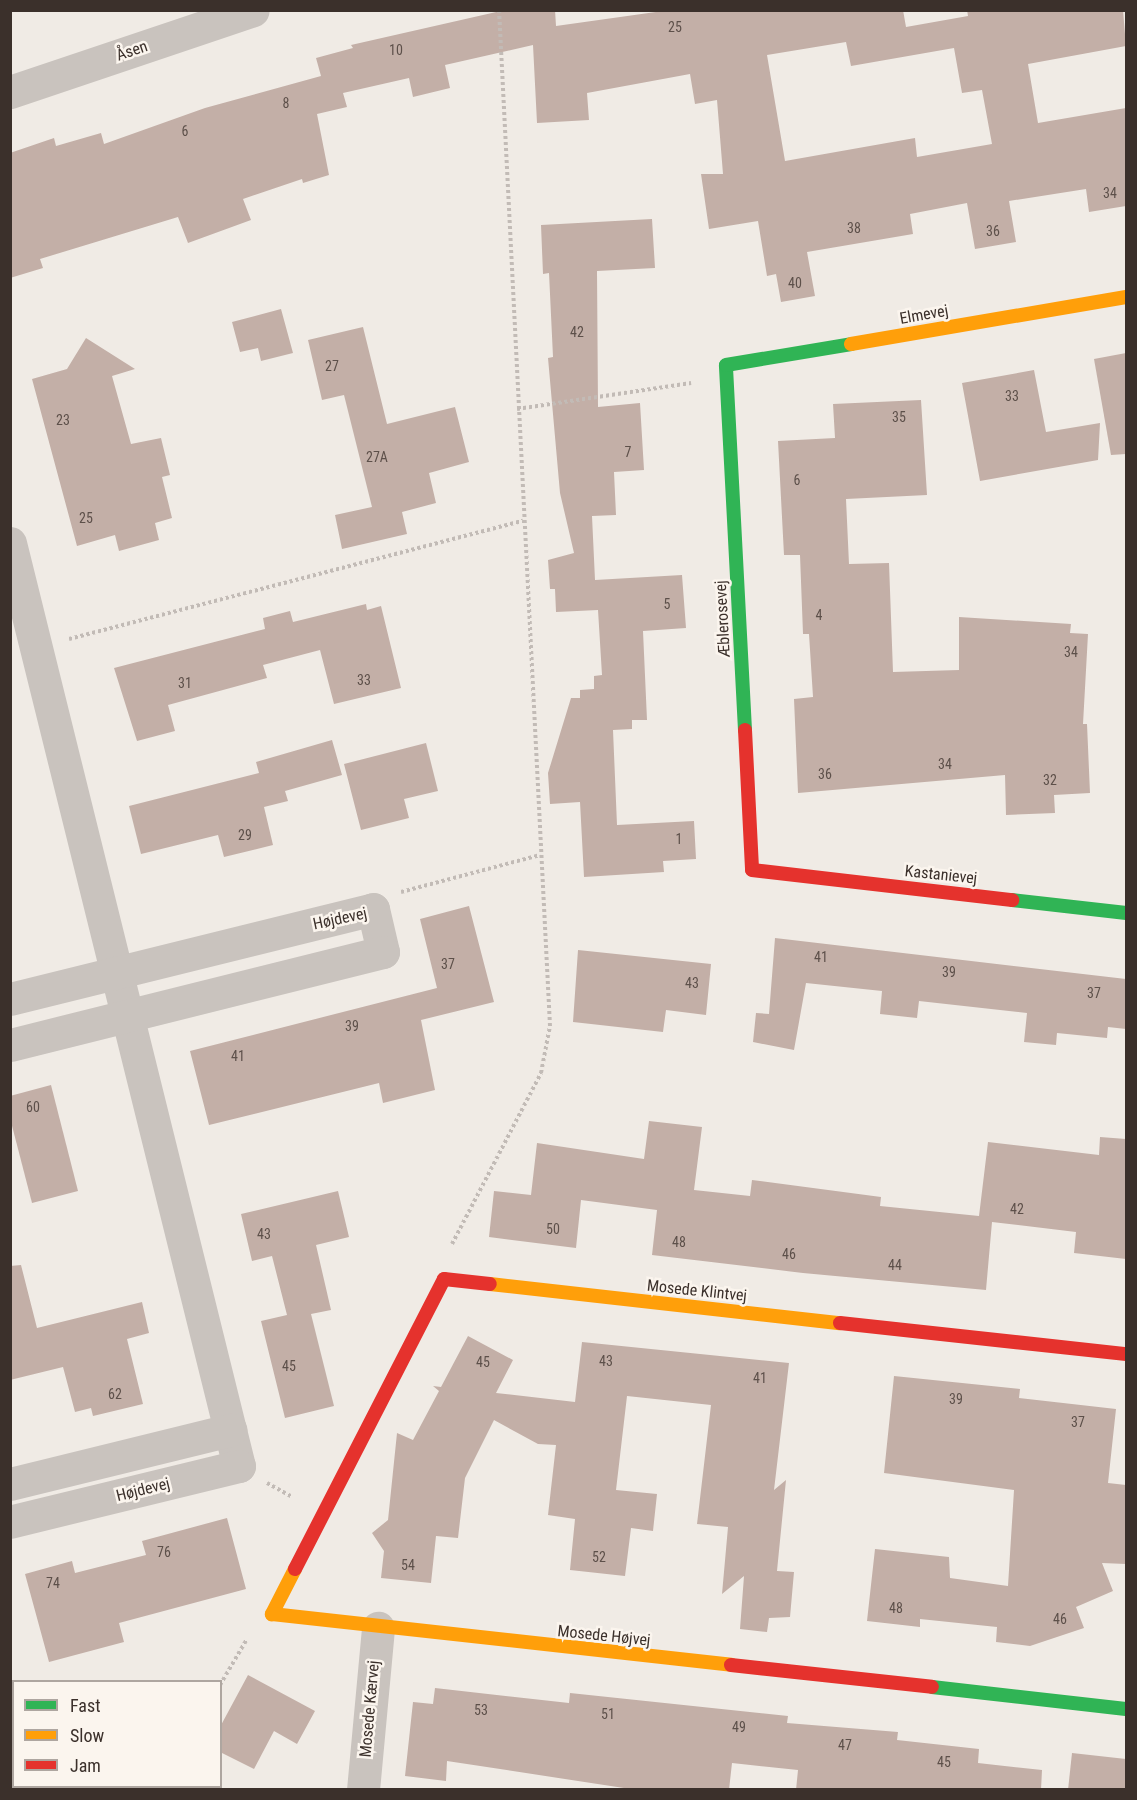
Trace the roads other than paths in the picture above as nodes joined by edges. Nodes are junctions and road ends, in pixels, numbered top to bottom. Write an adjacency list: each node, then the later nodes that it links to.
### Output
1 (253, 10): 2 (street, Åsen)
2 (10, 92)
3 (1126, 297): 4 (street, Elmevej)
4 (727, 371): 6 (street, Æblerosevej)
5 (10, 543): 8 (street)
6 (752, 870): 7 (street, Kastanievej)
7 (1126, 913)
8 (117, 973): 9 (street, Højdevej); 10 (street); 10 (street, Højdevej)
9 (10, 999)
10 (128, 1016): 11 (street, Højdevej); 13 (street)
11 (10, 1045)
12 (1126, 1354): 16 (street, Mosede Klintvej)
13 (230, 1430): 14 (street); 15 (street, Højdevej)
14 (10, 1484)
15 (10, 1522)
16 (272, 1614): 17 (street, Mosede Højvej)
17 (378, 1628): 18 (street, Mosede Højvej); 19 (street, Mosede Kærvej)
18 (1126, 1709)
19 (363, 1790)

